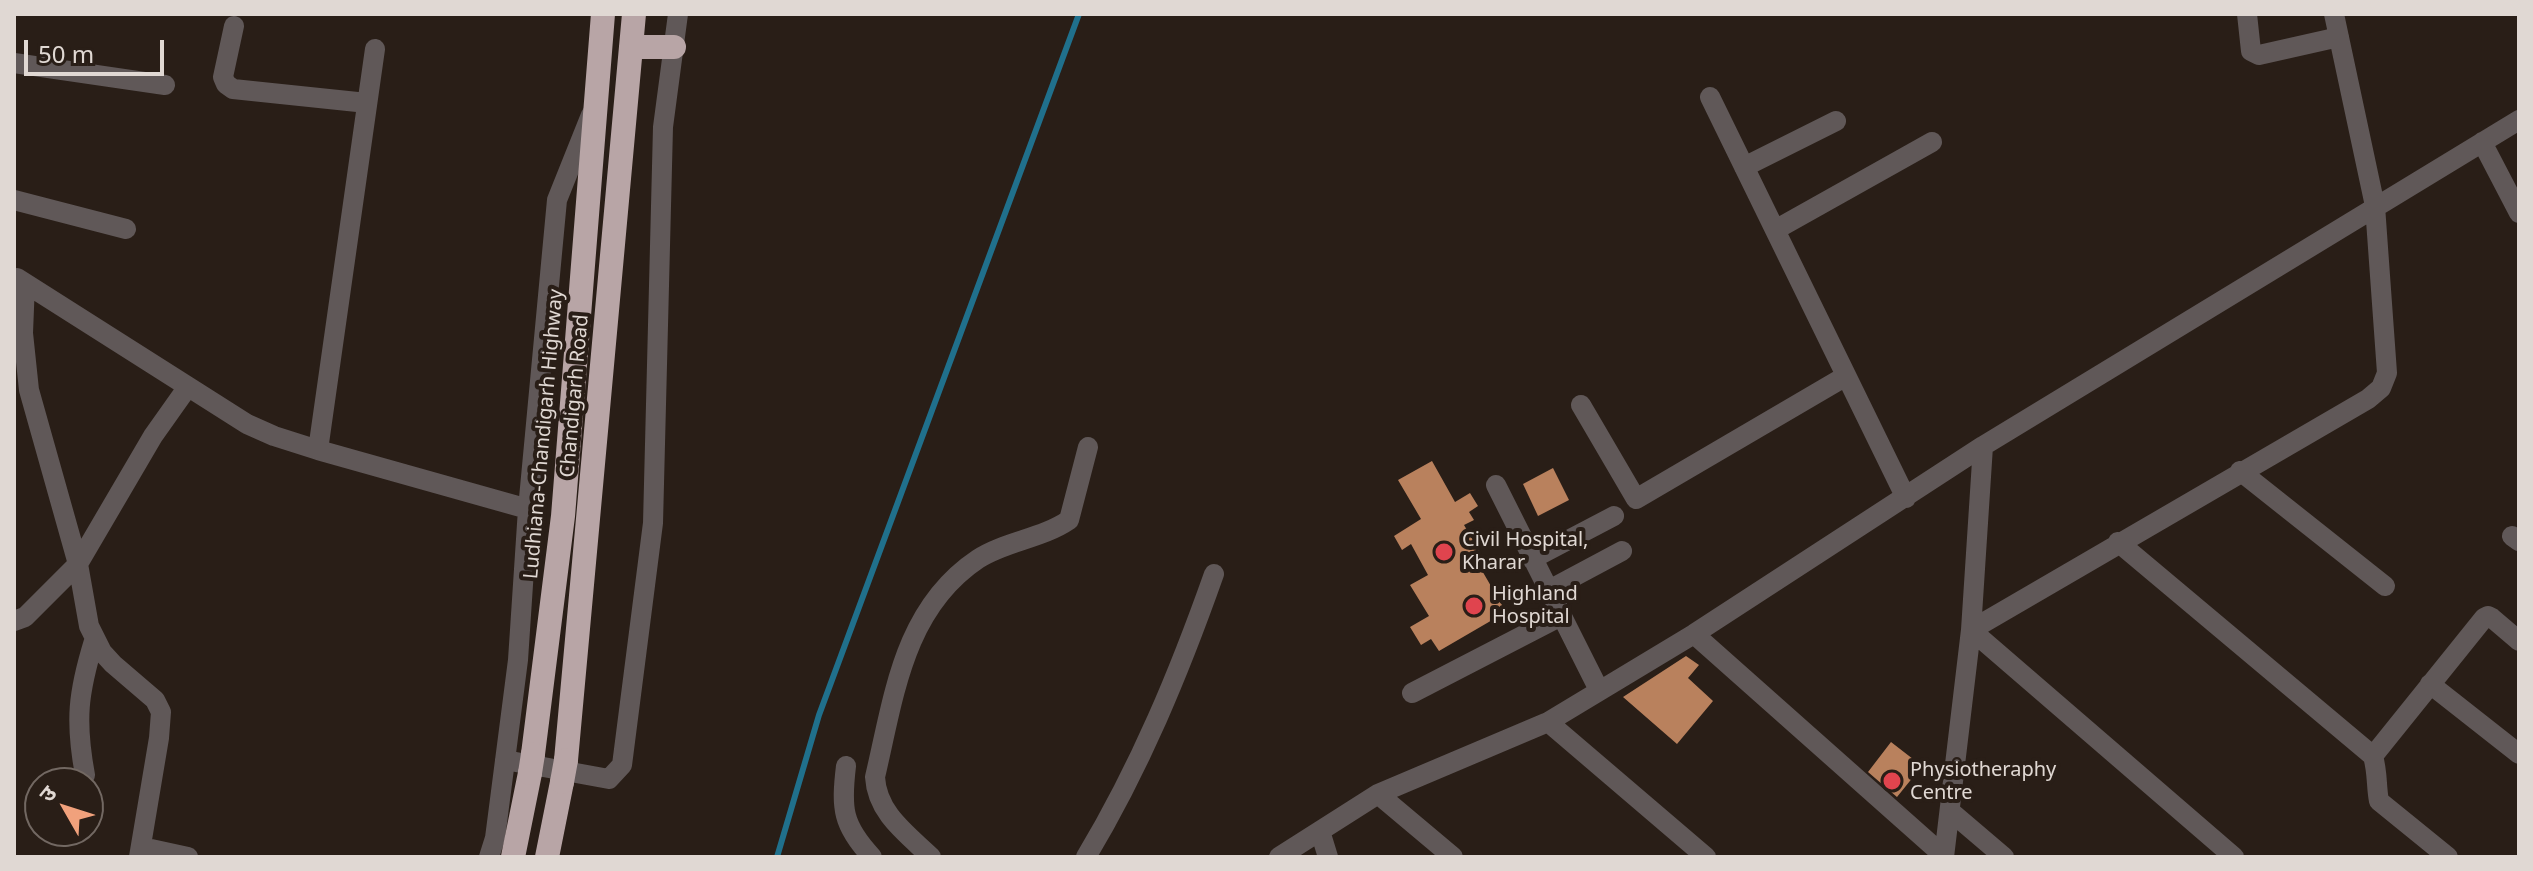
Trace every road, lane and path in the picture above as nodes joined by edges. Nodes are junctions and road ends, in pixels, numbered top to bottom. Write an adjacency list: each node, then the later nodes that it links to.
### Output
1 (603, 14): 14 (highway, Ludhiana-Chandigarh Highway)
2 (634, 14): 8 (highway, Chandigarh Road)
3 (678, 14): 9 (street)
4 (2247, 14): 7 (street)
5 (2334, 14): 7 (street)
6 (234, 26): 15 (street)
7 (2339, 37): 22 (street)
8 (631, 47): 9 (highway); 67 (highway, Chandigarh Road)
9 (674, 47): 57 (street)
10 (375, 49): 15 (street)
11 (14, 63): 12 (street)
12 (165, 85)
13 (1710, 97): 20 (street)
14 (596, 102): 36 (street); 66 (highway, Ludhiana-Chandigarh Highway)
15 (367, 103): 32 (street)
16 (2519, 120): 19 (street)
17 (1836, 121): 20 (street)
18 (1932, 142): 25 (street)
19 (2482, 142): 22 (street); 23 (street)
20 (1744, 167): 25 (street)
21 (14, 200): 24 (street)
22 (2375, 206): 30 (street); 33 (street)
23 (2519, 213)
24 (126, 229)
25 (1775, 230): 27 (street)
26 (20, 280): 28 (street); 41 (street)
27 (1846, 376): 29 (street); 35 (street)
28 (187, 388): 32 (street); 41 (street)
29 (1581, 405)
30 (1983, 446): 35 (street); 47 (street)
31 (1088, 447): 69 (street)
32 (318, 450): 36 (street)
33 (2240, 471): 38 (street); 43 (street)
34 (1496, 485): 40 (street)
35 (1906, 498): 48 (street)
36 (528, 509): 57 (street)
37 (1614, 516): 40 (street)
38 (2118, 542): 47 (street); 56 (street)
39 (1622, 551): 44 (street)
40 (1532, 559): 44 (street)
41 (78, 564): 46 (street); 49 (street)
42 (1214, 574): 70 (street)
43 (2385, 586)
44 (1549, 590): 45 (street)
45 (1561, 616): 52 (street); 53 (street)
46 (14, 621)
47 (1971, 630): 61 (street); 77 (street)
48 (1694, 634): 52 (street); 75 (street)
49 (94, 641): 59 (street); 63 (street)
50 (2519, 641): 51 (street)
51 (2430, 684): 55 (street); 56 (street)
52 (1599, 690): 54 (street)
53 (1412, 693)
54 (1548, 722): 60 (street); 74 (street)
55 (2519, 754)
56 (2373, 756): 78 (street)
57 (505, 760): 65 (street)
58 (846, 766): 68 (street)
59 (84, 767)
60 (1378, 794): 62 (street); 73 (street)
61 (1950, 811): 75 (street); 76 (street)
62 (1320, 831): 71 (street); 72 (street)
63 (141, 852): 64 (street)
64 (188, 857)
65 (489, 857)
66 (513, 857)
67 (547, 857)
68 (872, 857)
69 (931, 857)
70 (1086, 857)
71 (1279, 857)
72 (1328, 857)
73 (1453, 857)
74 (1706, 857)
75 (1944, 857)
76 (2004, 857)
77 (2234, 857)
78 (2448, 857)

